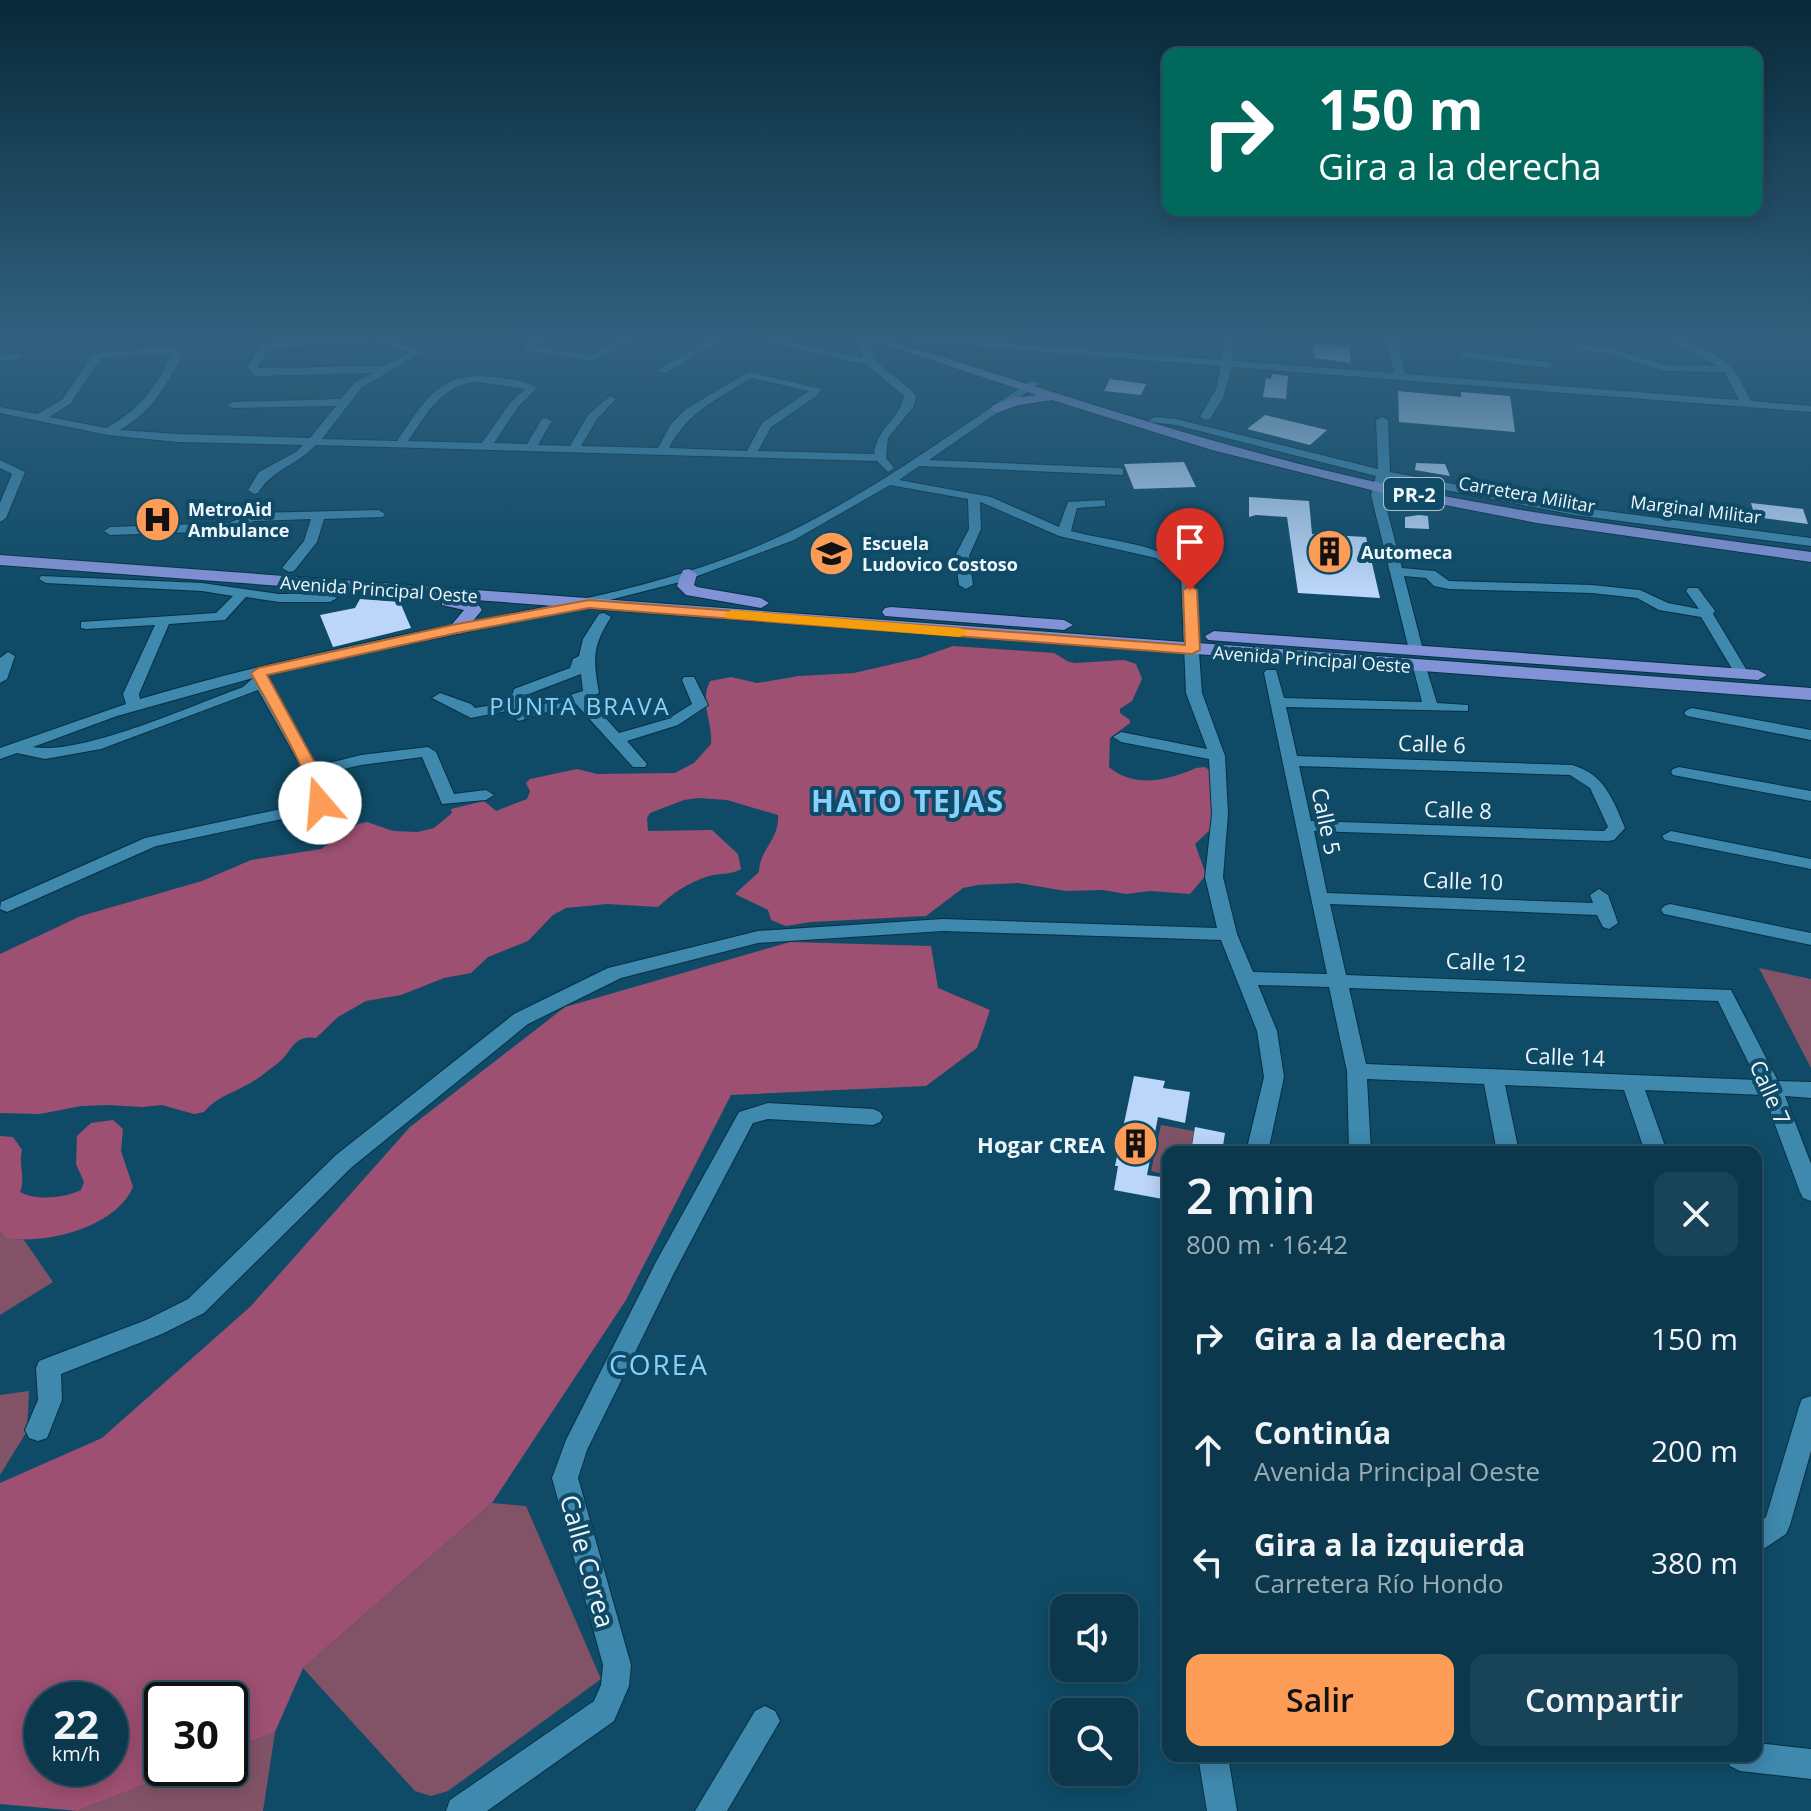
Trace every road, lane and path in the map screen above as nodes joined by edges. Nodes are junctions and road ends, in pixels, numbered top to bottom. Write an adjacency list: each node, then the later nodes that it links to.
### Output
1 (70, 424): 17 (street)
2 (124, 424): 17 (street)
3 (328, 424): 19 (street)
4 (415, 424): 20 (street)
5 (502, 424): 21 (street)
6 (545, 424): 22 (street)
7 (588, 424): 23 (street)
8 (677, 424): 24 (street)
9 (768, 424): 25 (street)
10 (894, 424): 26 (street)
11 (976, 424): 27 (street)
12 (1142, 424): 30 (main road, Carretera Militar / PR-2)
13 (1167, 424): 30 (main road, Carretera Militar / PR-2)
14 (1182, 424): 18 (street, Marginal Militar)
15 (1211, 424): 18 (street)
16 (1382, 424): 30 (street)
17 (108, 432): 19 (street)
18 (1217, 432): 30 (street, Marginal Militar)
19 (314, 441): 20 (street); 32 (street)
20 (401, 443): 21 (street)
21 (487, 445): 22 (street)
22 (531, 447): 23 (street)
23 (574, 448): 24 (street)
24 (662, 451): 25 (street)
25 (751, 454): 26 (street)
26 (880, 458): 31 (street)
27 (920, 463): 29 (street); 31 (street)
28 (0, 464): 36 (street)
29 (1119, 472)
30 (1382, 475): 40 (street, Marginal Militar); 42 (main road, Carretera Militar / PR-2); 43 (main road, Carretera Militar / PR-2); 46 (street)
31 (897, 479): 33 (street); 47 (street)
32 (254, 490)
33 (974, 497): 39 (street); 50 (street)
34 (1101, 503): 39 (street)
35 (379, 514): 37 (street)
36 (0, 518)
37 (318, 518): 38 (street); 45 (street)
38 (110, 531)
39 (1064, 533): 64 (street)
40 (1811, 542)
41 (0, 547): 45 (main road, Avenida Principal Oeste)
42 (1811, 550)
43 (1811, 557)
44 (0, 560): 49 (main road, Avenida Principal Oeste)
45 (289, 568): 54 (main road, Avenida Principal Oeste)
46 (1394, 571): 58 (street); 67 (street)
47 (689, 574): 54 (street); 56 (main road)
48 (46, 579): 49 (street)
49 (206, 582): 51 (main road, Avenida Principal Oeste); 53 (street)
50 (966, 585)
51 (384, 589): 57 (main road, Avenida Principal Oeste); 62 (main road)
52 (1693, 591): 58 (street)
53 (243, 593): 55 (street); 60 (street)
54 (631, 594): 56 (main road, Avenida Principal Oeste); 57 (street)
55 (330, 598)
56 (761, 603): 64 (main road, Avenida Principal Oeste)
57 (589, 604): 59 (main road); 62 (street); 63 (main road, Avenida Principal Oeste)
58 (1706, 614): 69 (street)
59 (604, 617): 63 (main road); 66 (street)
60 (164, 620): 61 (street); 78 (street)
61 (86, 625)
62 (457, 629): 70 (street)
63 (910, 629): 64 (main road, Avenida Principal Oeste)
64 (1192, 642): 67 (main road, Avenida Principal Oeste); 87 (street)
65 (8, 656): 71 (street)
66 (586, 659): 75 (street); 76 (street)
67 (1418, 659): 69 (main road, Avenida Principal Oeste); 74 (main road, Avenida Principal Oeste); 79 (street)
68 (1271, 673): 77 (street, Calle 5)
69 (1742, 674): 72 (main road, Avenida Principal Oeste)
70 (260, 677): 78 (street); 86 (street); 90 (street)
71 (0, 679)
72 (1811, 679)
73 (689, 680): 85 (street)
74 (1811, 694)
75 (578, 697): 82 (street); 85 (street)
76 (440, 698)
77 (1278, 702): 79 (street); 88 (street, Calle 5)
78 (134, 705): 86 (street)
79 (1431, 707): 80 (street)
80 (1463, 708)
81 (1692, 713): 83 (street)
82 (519, 716)
83 (1811, 735)
84 (1121, 737): 87 (street)
85 (616, 739): 89 (street)
86 (8, 751)
87 (1217, 756): 102 (street)
88 (1291, 761): 94 (street, Calle 5); 95 (street, Calle 6)
89 (639, 764)
90 (312, 772): 92 (street); 99 (street)
91 (1679, 772): 93 (street)
92 (486, 795)
93 (1811, 796)
94 (1306, 826): 95 (street, Calle 8); 98 (street, Calle 5)
95 (1608, 836)
96 (1671, 836): 97 (street)
97 (1811, 864)
98 (1321, 898): 100 (street, Calle 10); 105 (street, Calle 5)
99 (7, 906)
100 (1604, 909)
101 (1670, 910): 103 (street)
102 (1228, 934): 104 (street); 119 (street)
103 (1811, 939)
104 (1246, 978): 105 (street, Calle 12); 113 (street)
105 (1339, 979): 106 (street, Calle 12); 107 (street, Calle 5)
106 (1724, 995): 110 (street, Calle 7)
107 (1357, 1071): 108 (street, Calle 14); 114 (street, Calle 5)
108 (1493, 1077): 109 (street, Calle 14); 115 (street)
109 (1632, 1082): 110 (street, Calle 14); 116 (street)
110 (1771, 1088): 111 (street, Calle 14); 117 (street, Calle 7)
111 (1811, 1090)
112 (873, 1117): 125 (street, Calle Corea)
113 (1258, 1146)
114 (1360, 1146)
115 (1507, 1146)
116 (1654, 1146)
117 (1811, 1192)
118 (1811, 1407): 120 (street)
119 (38, 1430)
120 (1762, 1536)
121 (765, 1721): 126 (street)
122 (1762, 1758): 124 (street)
123 (1214, 1762): 127 (street)
124 (1811, 1764)
125 (461, 1811)
126 (710, 1811)
127 (1222, 1811)

